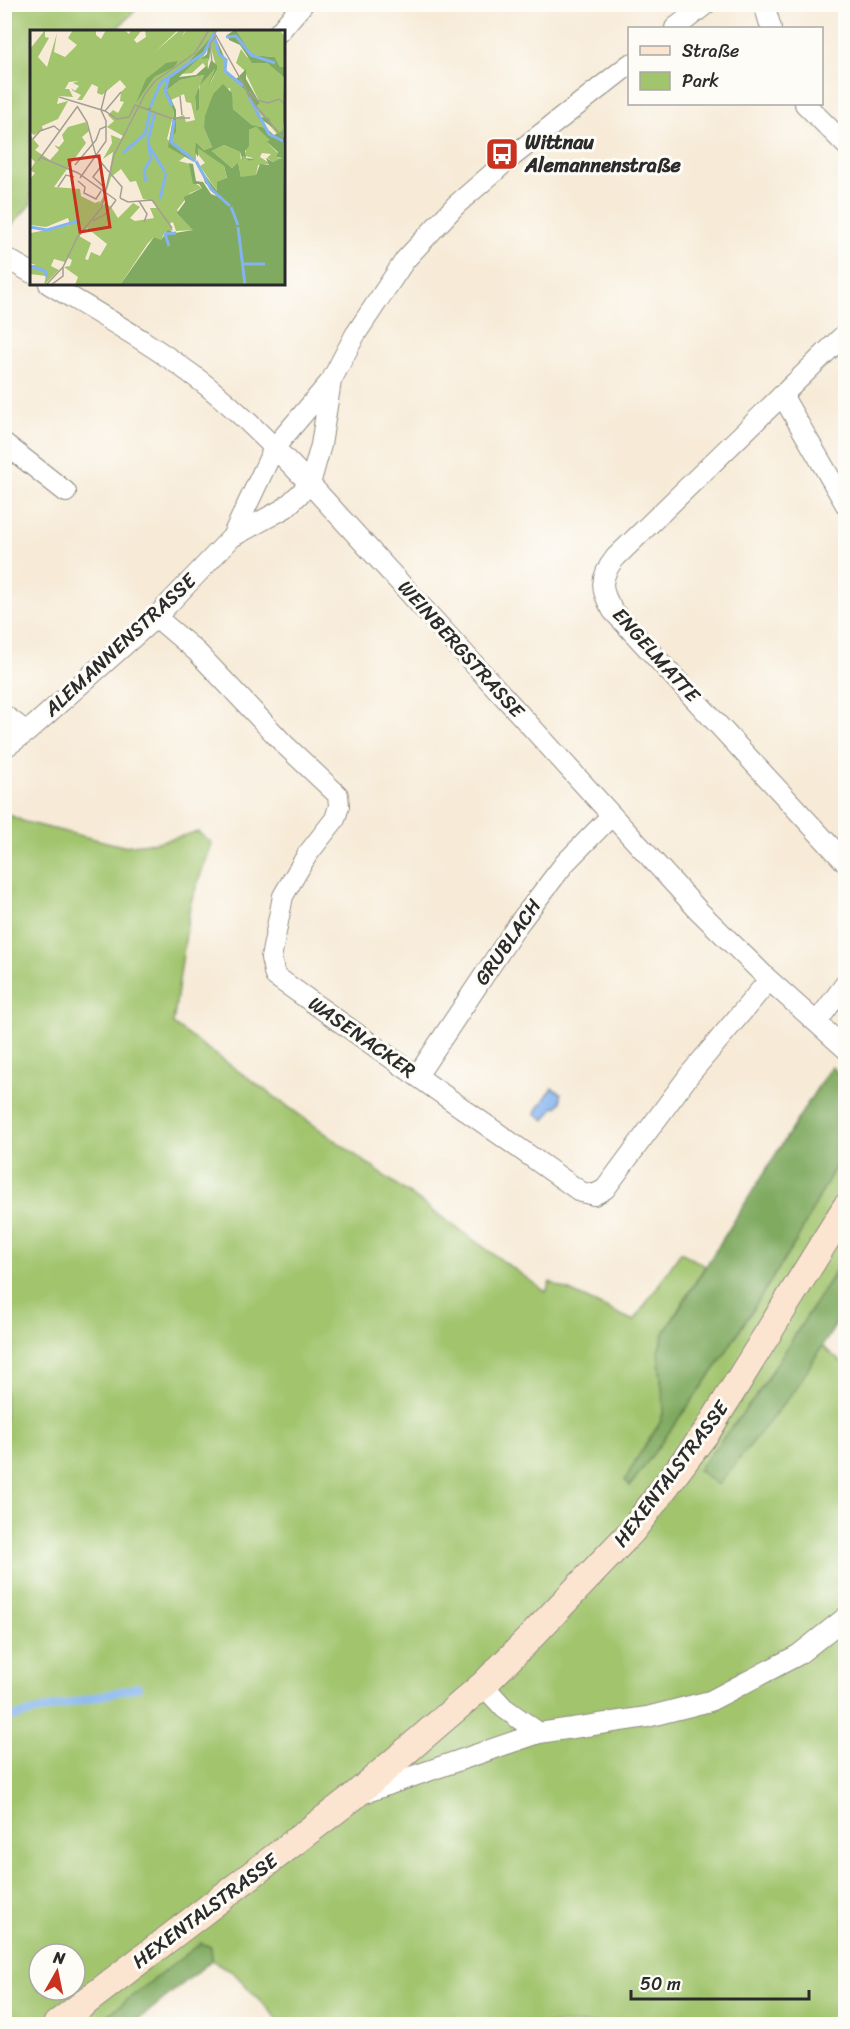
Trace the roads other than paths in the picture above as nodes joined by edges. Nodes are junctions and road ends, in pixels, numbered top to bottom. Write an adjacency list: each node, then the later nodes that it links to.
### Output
1 (303, 4): 6 (street)
2 (706, 4): 4 (street)
3 (764, 4): 5 (street)
4 (676, 27)
5 (771, 27)
6 (281, 30)
7 (628, 66): 14 (street, ALEMANNENSTRASSE)
8 (806, 105): 9 (street)
9 (846, 145)
10 (4, 257): 11 (street)
11 (30, 272)
12 (51, 285): 17 (street, WEINBERGSTRASSE)
13 (846, 333): 15 (street, ENGELMATTE)
14 (331, 381): 17 (street, ALEMANNENSTRASSE); 18 (street, ALEMANNENSTRASSE)
15 (782, 394): 20 (street); 27 (street, ENGELMATTE)
16 (4, 443): 19 (street)
17 (274, 448): 18 (street, WEINBERGSTRASSE); 21 (street, ALEMANNENSTRASSE)
18 (310, 484): 21 (street, ALEMANNENSTRASSE); 26 (street, WEINBERGSTRASSE)
19 (66, 492)
20 (846, 505)
21 (232, 537): 22 (street, ALEMANNENSTRASSE)
22 (156, 617): 24 (street, ALEMANNENSTRASSE); 32 (street, WASENACKER)
23 (4, 715): 24 (street)
24 (27, 732): 25 (street, ALEMANNENSTRASSE)
25 (4, 748)
26 (611, 816): 28 (street, WEINBERGSTRASSE); 32 (street, GRUBLACH)
27 (846, 863)
28 (769, 980): 30 (street, WEINBERGSTRASSE); 32 (street, WASENACKER)
29 (846, 983): 30 (street)
30 (817, 1022): 31 (street, WEINBERGSTRASSE)
31 (846, 1049)
32 (417, 1076)
33 (846, 1206): 35 (main road, HEXENTALSTRASSE)
34 (846, 1617): 36 (street, HEXENTALSTRASSE)
35 (483, 1685): 36 (street); 37 (main road, HEXENTALSTRASSE)
36 (539, 1733): 37 (street, HEXENTALSTRASSE)
37 (353, 1797): 38 (main road, HEXENTALSTRASSE)
38 (57, 2025)

